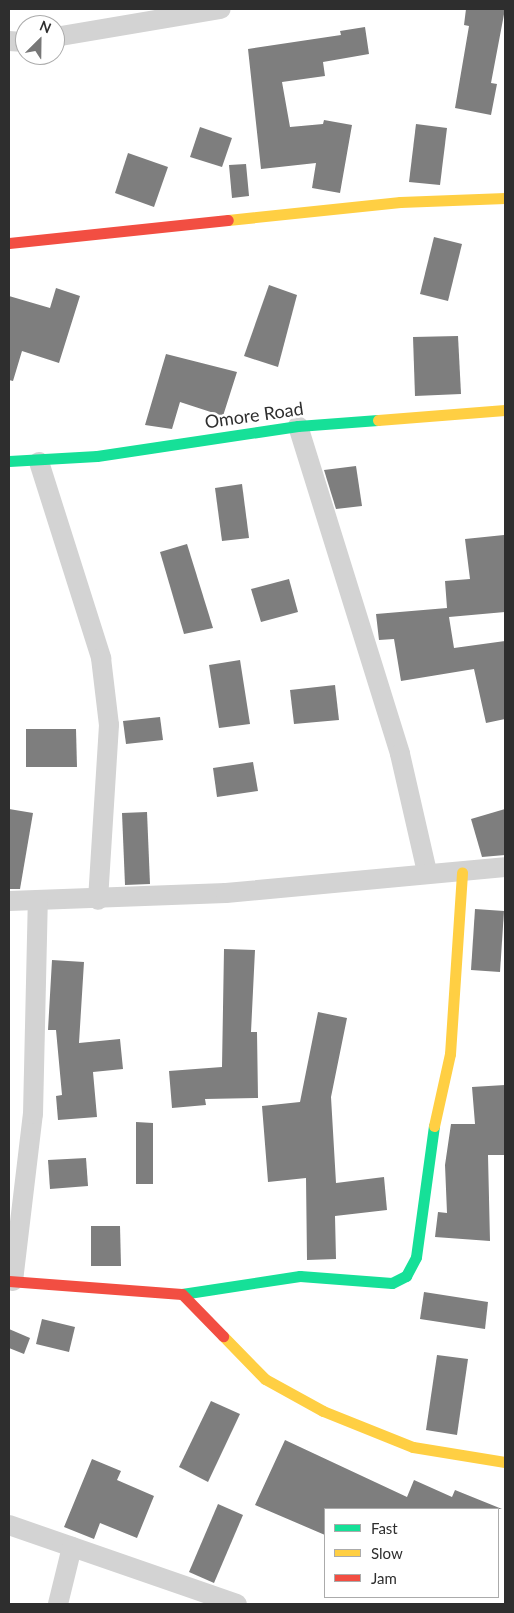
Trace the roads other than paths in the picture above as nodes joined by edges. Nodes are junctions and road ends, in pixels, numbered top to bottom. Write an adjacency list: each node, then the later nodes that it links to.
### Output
1 (221, 9): 2 (street)
2 (65, 35)
3 (505, 198): 4 (street)
4 (9, 243)
5 (505, 410): 6 (street, Omore Road)
6 (298, 426): 8 (street, Omore Road); 10 (street)
7 (9, 461): 8 (street, Omore Road)
8 (39, 462): 12 (street)
9 (505, 867): 11 (street)
10 (426, 872): 11 (street); 12 (street)
11 (462, 872): 16 (street)
12 (98, 900): 14 (street)
13 (9, 901): 14 (street)
14 (38, 901): 15 (street)
15 (11, 1281): 16 (street)
16 (182, 1294): 17 (street)
17 (505, 1462)
18 (9, 1525): 19 (street)
19 (72, 1547): 20 (street); 21 (street)
20 (58, 1604)
21 (237, 1604)

